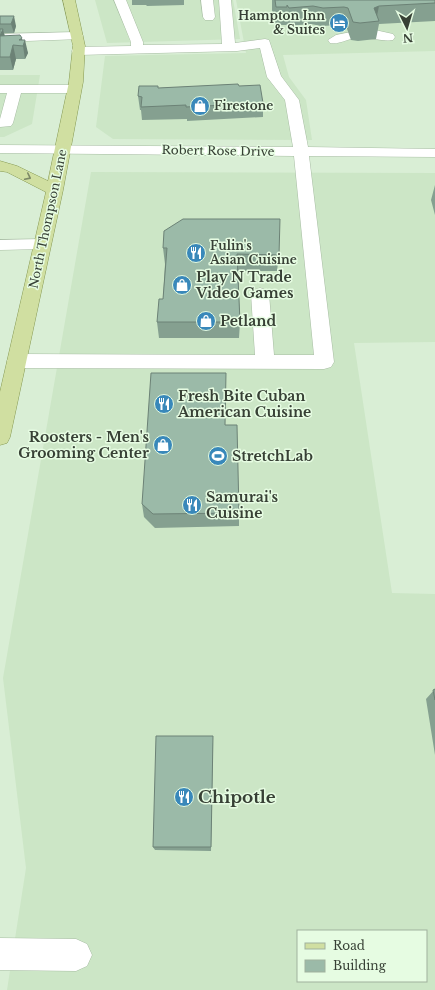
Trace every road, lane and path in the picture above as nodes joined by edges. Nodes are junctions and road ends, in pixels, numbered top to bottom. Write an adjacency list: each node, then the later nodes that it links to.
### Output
1 (69, 0): 6 (main road, North Thompson Lane)
2 (120, 0): 11 (street)
3 (207, 0): 4 (street)
4 (218, 0)
5 (225, 0): 10 (street)
6 (77, 36): 8 (street); 12 (main road, North Thompson Lane)
7 (389, 37): 9 (street)
8 (0, 38)
9 (334, 40)
10 (229, 47): 11 (street); 19 (street)
11 (137, 49): 12 (street)
12 (78, 51): 13 (main road, North Thompson Lane)
13 (74, 88): 15 (street); 18 (main road, North Thompson Lane)
14 (0, 89): 15 (street)
15 (15, 89): 16 (street)
16 (0, 123)
17 (0, 149): 18 (street, Robert Rose Drive)
18 (64, 149): 19 (street, Robert Rose Drive); 22 (main road, North Thompson Lane)
19 (301, 152): 20 (street, Robert Rose Drive); 27 (street)
20 (435, 153)
21 (0, 166): 22 (main road, one-way to 22)
22 (54, 190): 24 (main road, North Thompson Lane)
23 (2, 244): 24 (street)
24 (42, 244): 26 (main road, North Thompson Lane)
25 (260, 294): 27 (street)
26 (17, 361): 27 (street); 28 (main road, North Thompson Lane)
27 (265, 362)
28 (2, 416): 29 (main road, North Thompson Lane)
29 (0, 437)
30 (0, 954): 31 (street)
31 (76, 955)

